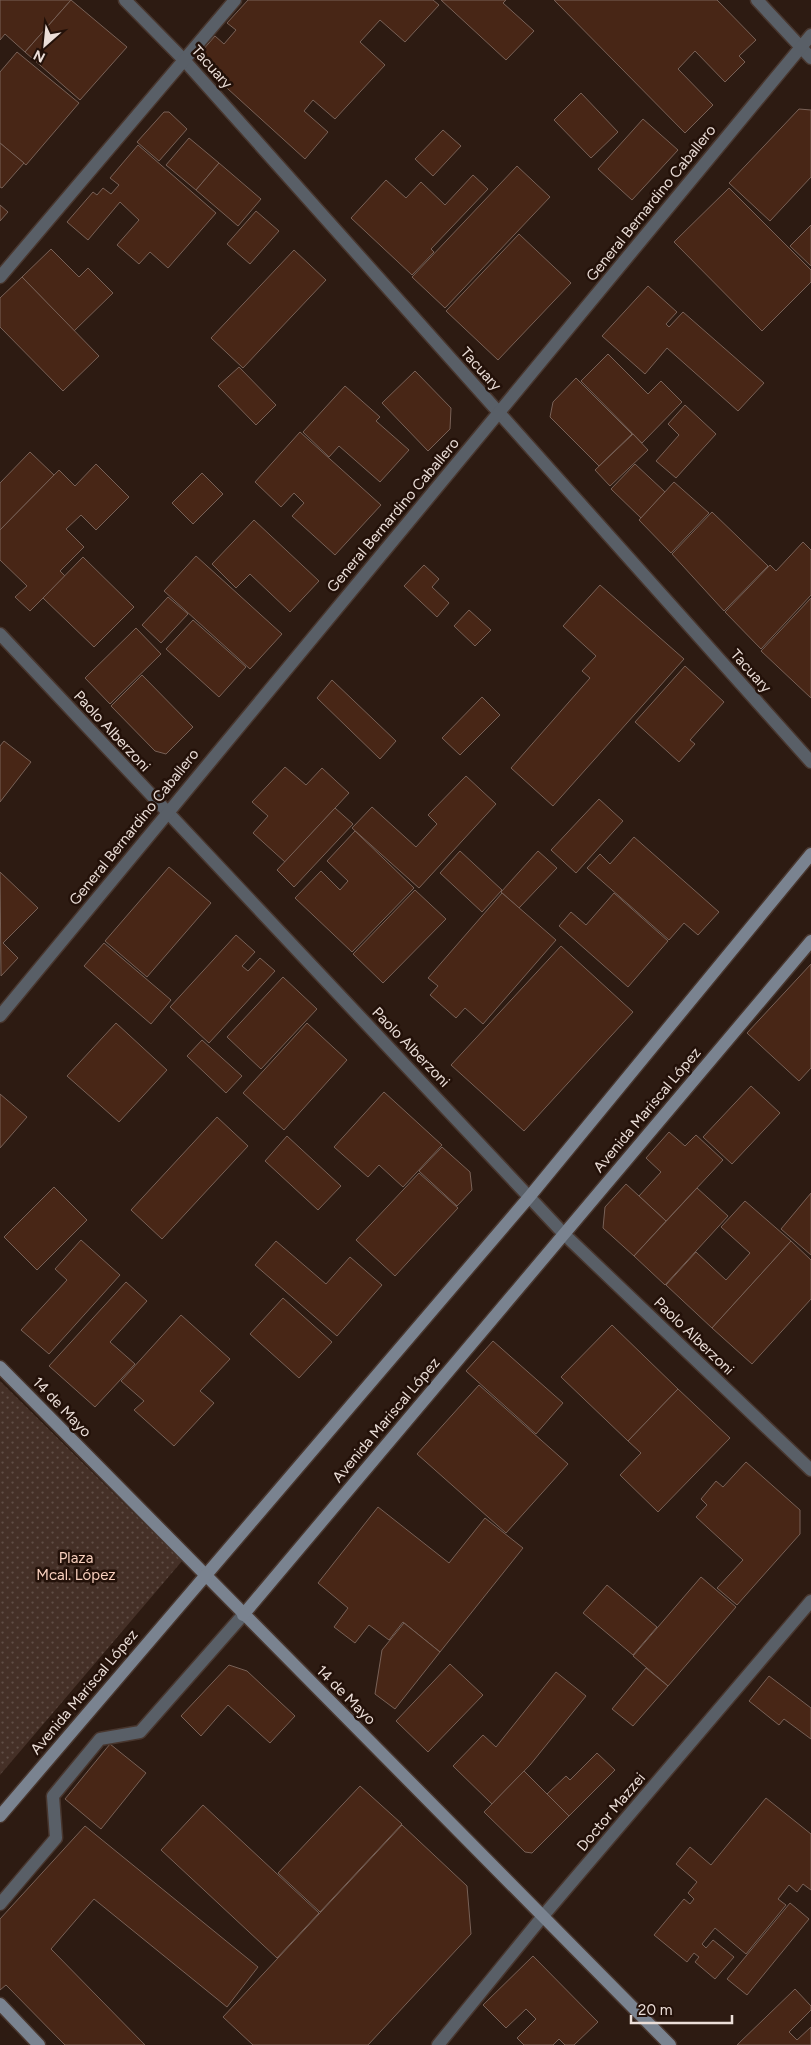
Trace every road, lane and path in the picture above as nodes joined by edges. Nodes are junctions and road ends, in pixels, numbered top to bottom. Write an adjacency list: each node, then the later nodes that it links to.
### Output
1 (125, 0): 7 (street, Tacuary)
2 (235, 0): 7 (street)
3 (757, 0): 5 (street)
4 (811, 35): 5 (street, General Bernardino Caballero)
5 (801, 47): 6 (street); 9 (street, General Bernardino Caballero)
6 (811, 58)
7 (184, 60): 8 (street); 9 (street, Tacuary)
8 (0, 277)
9 (499, 414): 11 (street, Tacuary); 12 (street, General Bernardino Caballero)
10 (0, 634): 12 (street, Paolo Alberzoni)
11 (811, 762)
12 (166, 813): 15 (street, General Bernardino Caballero); 16 (street, Paolo Alberzoni)
13 (811, 854): 16 (main road, Avenida Mariscal López)
14 (811, 941): 17 (main road, Avenida Mariscal López)
15 (0, 1016)
16 (530, 1196): 17 (street, Paolo Alberzoni); 20 (main road, Avenida Mariscal López)
17 (564, 1234): 19 (street, Paolo Alberzoni); 22 (main road, Avenida Mariscal López)
18 (0, 1367): 20 (main road, 14 de Mayo)
19 (811, 1470)
20 (205, 1576): 22 (main road, 14 de Mayo); 23 (main road, Avenida Mariscal López)
21 (811, 1601): 25 (street, Doctor Mazzei)
22 (244, 1615): 24 (street, Avenida Mariscal López); 25 (main road, 14 de Mayo)
23 (0, 1816)
24 (0, 1904)
25 (543, 1916): 28 (street, Doctor Mazzei); 29 (main road, 14 de Mayo)
26 (0, 2004): 27 (main road)
27 (39, 2045)
28 (438, 2045)
29 (670, 2045)

